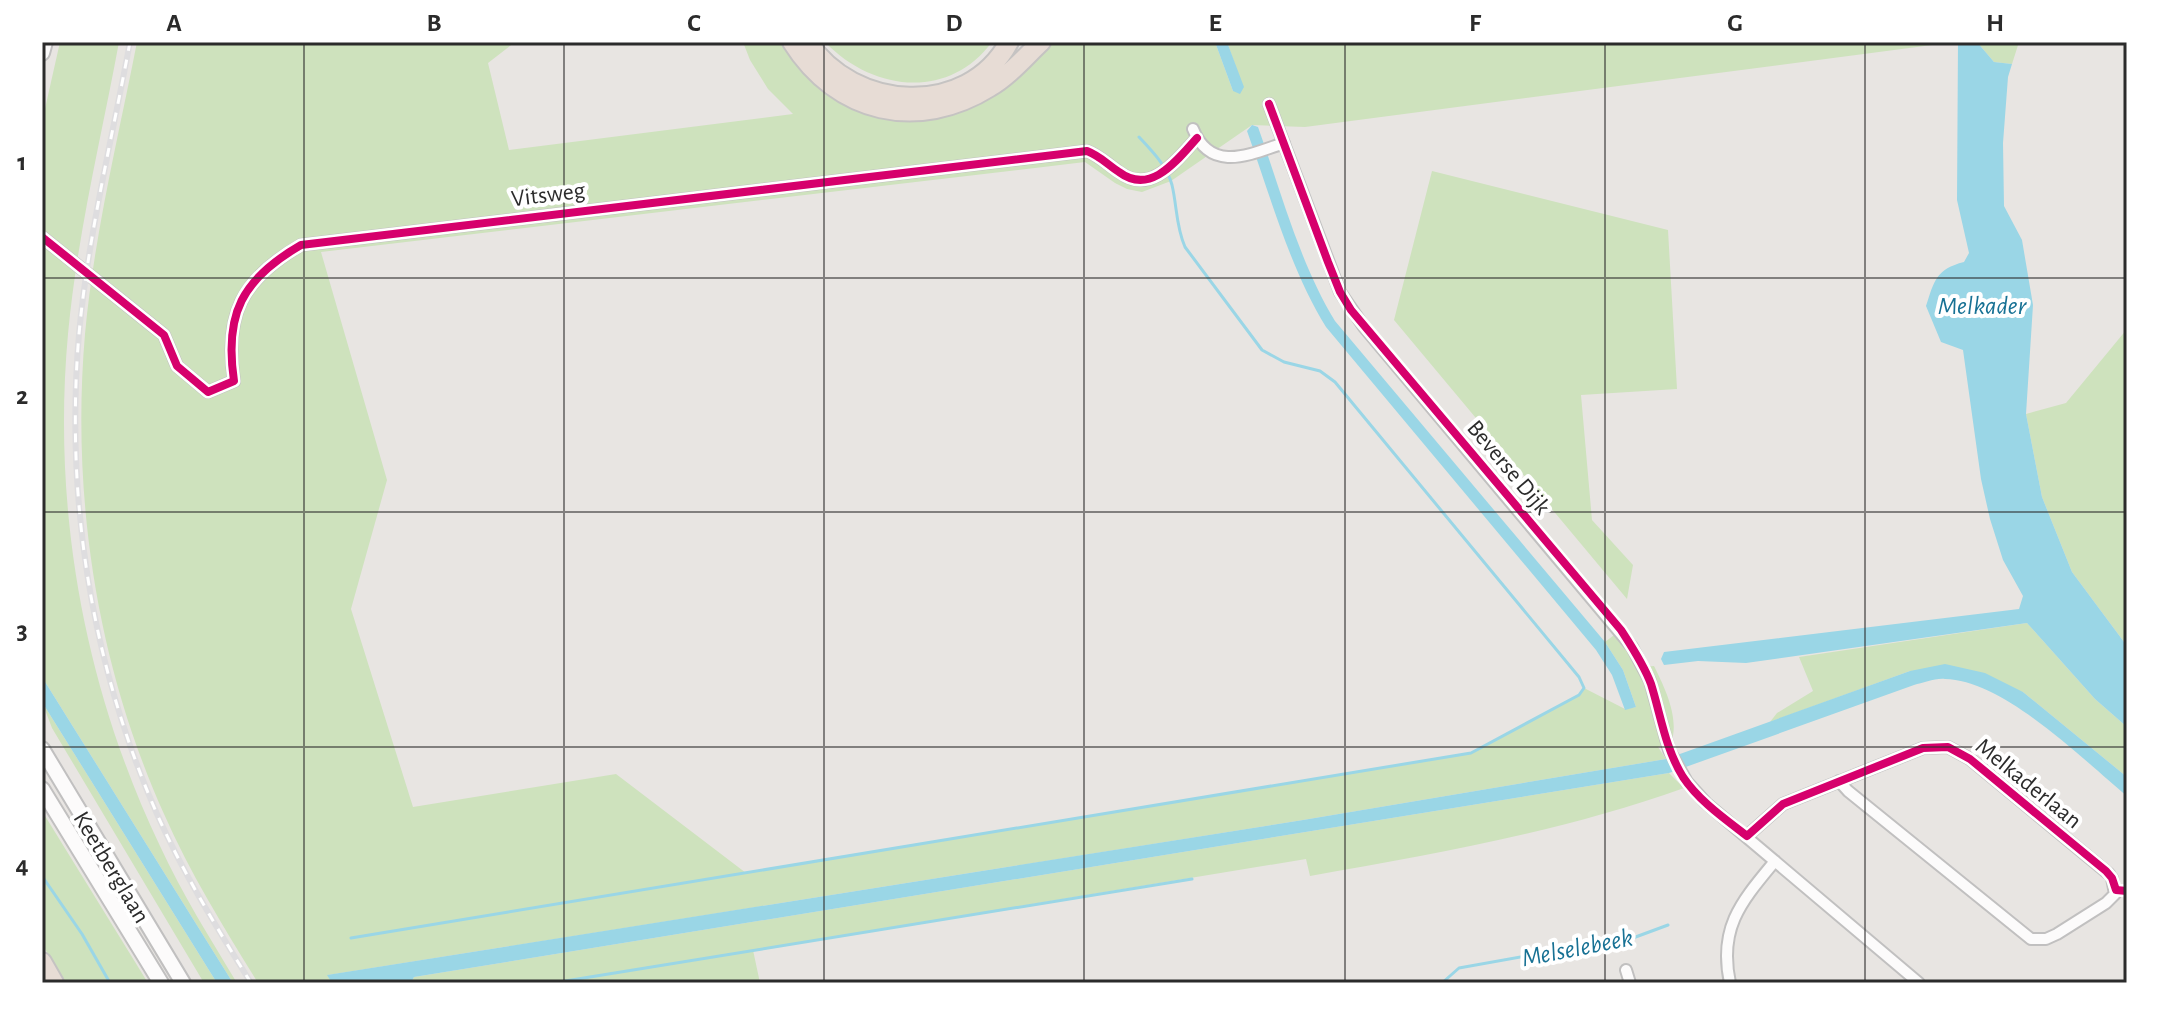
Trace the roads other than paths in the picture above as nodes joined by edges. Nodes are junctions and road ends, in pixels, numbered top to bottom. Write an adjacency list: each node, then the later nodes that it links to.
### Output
1 (45, 42): 6 (main road)
2 (792, 42): 5 (highway)
3 (808, 42): 4 (highway)
4 (1009, 42)
5 (1041, 42)
6 (42, 53)
7 (1269, 104): 8 (street, Beverse Dijk)
8 (1284, 143): 9 (street, Vitsweg); 13 (street, Beverse Dijk)
9 (42, 237)
10 (42, 749): 19 (main road, Keetberglaan)
11 (1839, 781): 11 (street, Melkaderlaan); 13 (street, Melkaderlaan)
12 (42, 789): 18 (main road, Keetberglaan)
13 (1747, 836): 14 (street, Beverse Dijk)
14 (1775, 861): 21 (street); 22 (street, Beverse Dijk)
15 (42, 962): 17 (highway)
16 (1626, 970): 20 (street)
17 (54, 983)
18 (161, 983)
19 (183, 983)
20 (1630, 983)
21 (1730, 983)
22 (1919, 983)

